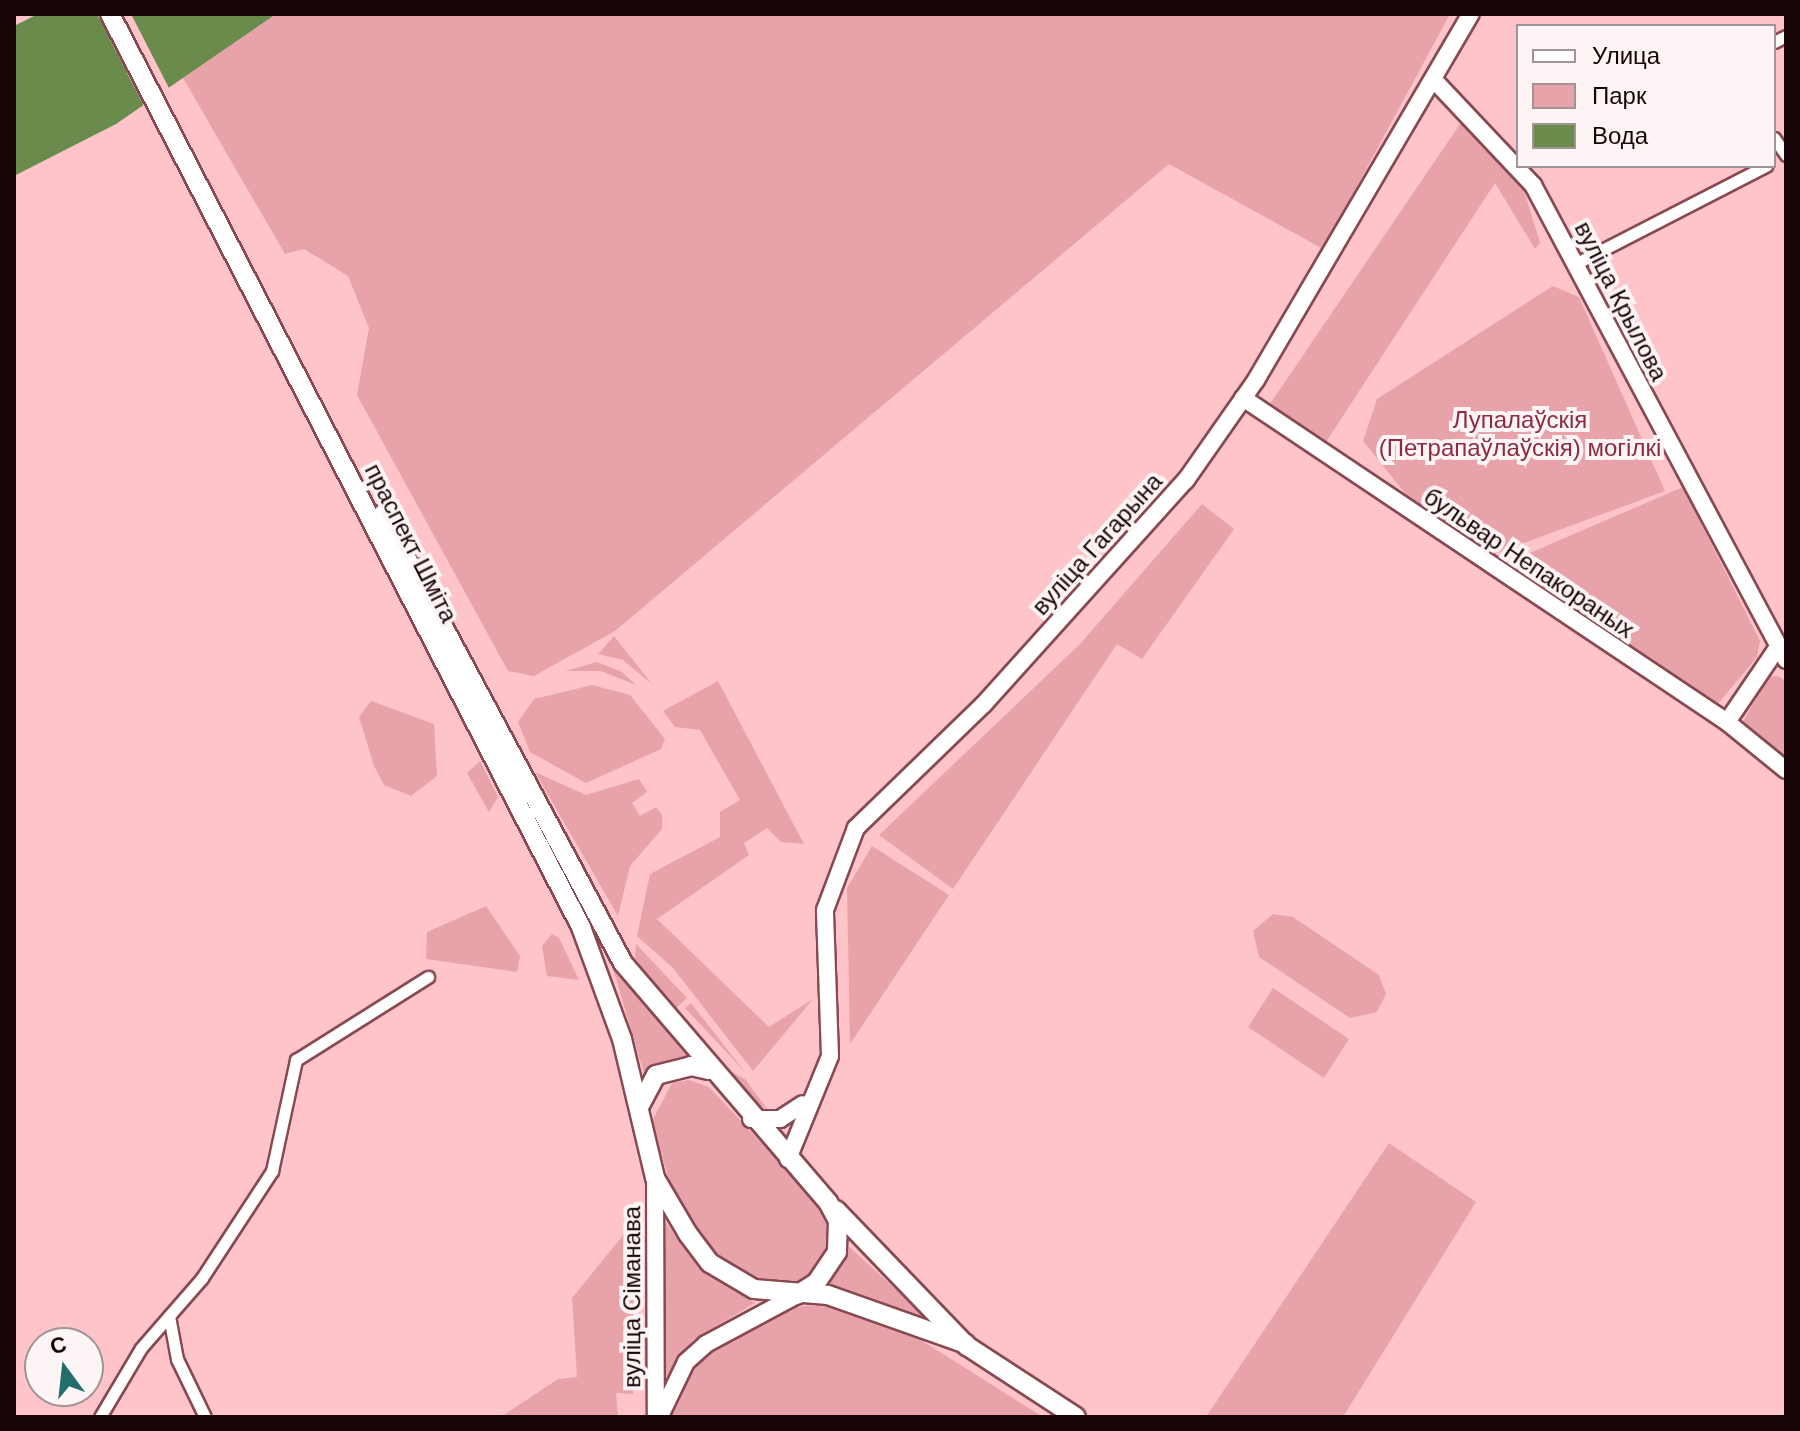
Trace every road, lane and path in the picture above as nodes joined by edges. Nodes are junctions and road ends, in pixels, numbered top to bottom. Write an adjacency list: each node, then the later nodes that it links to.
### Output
1 (110, 14): 9 (main road, праспект Шміта)
2 (123, 14): 9 (main road, праспект Шміта)
3 (1471, 14): 4 (main road, вуліца Гагарына)
4 (1435, 81): 5 (main road, вуліца Крылова); 10 (main road, вуліца Гагарына)
5 (1516, 167)
6 (1517, 168): 8 (main road, вуліца Крылова)
7 (1762, 168): 8 (street)
8 (1575, 264): 11 (main road, вуліца Крылова)
9 (257, 285): 15 (main road, праспект Шміта); 17 (main road, праспект Шміта)
10 (1243, 398): 12 (main road, бульвар Непакораных); 16 (main road, вуліца Гагарына)
11 (1783, 652): 12 (main road)
12 (1727, 722): 13 (main road, бульвар Непакораных)
13 (1786, 770)
14 (428, 977): 23 (street)
15 (709, 1070): 17 (main road); 18 (main road, праспект Шміта)
16 (811, 1098): 18 (main road); 19 (main road, вуліца Гагарына)
17 (639, 1107): 20 (main road, праспект Шміта)
18 (751, 1119): 19 (main road, праспект Шміта)
19 (788, 1159): 21 (main road, праспект Шміта)
20 (655, 1178): 22 (main road); 27 (main road, вуліца Сіманава)
21 (828, 1202): 22 (main road); 24 (main road)
22 (797, 1295): 24 (main road); 27 (main road, вуліца Сіманава)
23 (169, 1316): 25 (street); 26 (street)
24 (966, 1344): 28 (main road)
25 (100, 1417)
26 (205, 1417)
27 (657, 1417)
28 (1076, 1417)

